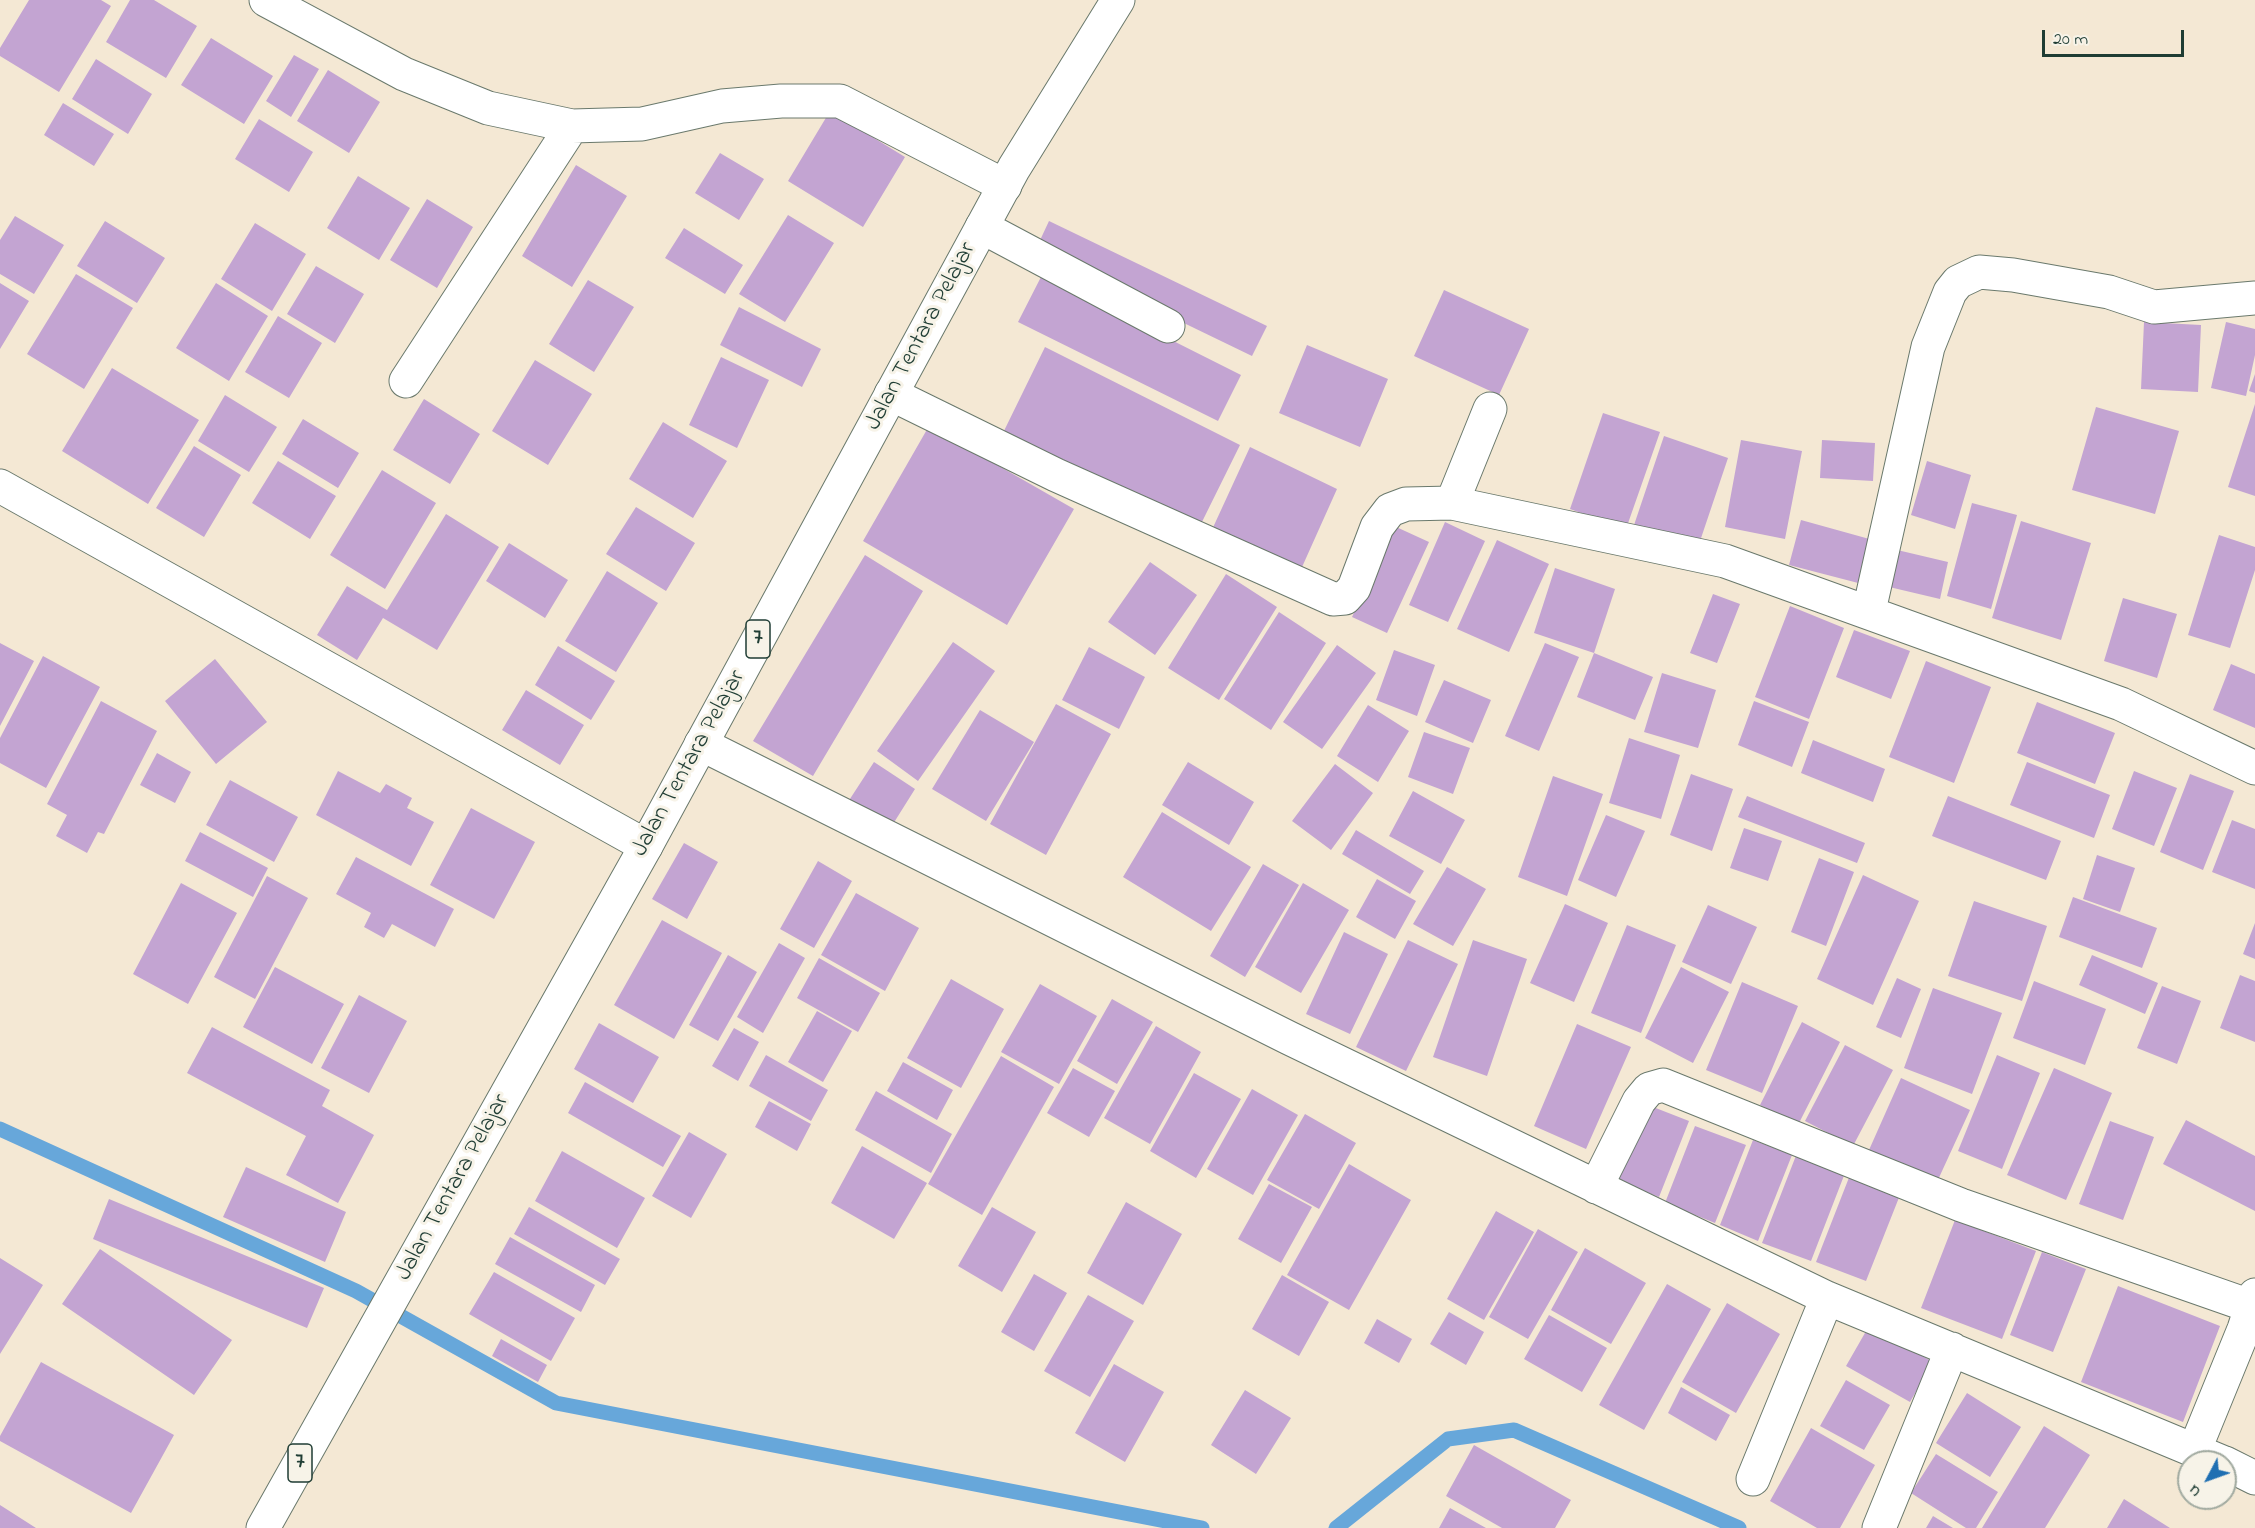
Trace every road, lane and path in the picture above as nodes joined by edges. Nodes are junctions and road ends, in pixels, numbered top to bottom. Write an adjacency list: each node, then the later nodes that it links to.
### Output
1 (266, 0): 3 (main road)
2 (1118, 0): 4 (main road, Jalan Tentara Pelajar / 7)
3 (572, 126): 4 (main road); 8 (main road)
4 (1005, 186): 5 (main road, Jalan Tentara Pelajar / 7)
5 (982, 227): 7 (main road); 9 (main road, Jalan Tentara Pelajar / 7)
6 (2255, 298): 13 (main road)
7 (1168, 326)
8 (406, 381)
9 (891, 394): 12 (main road); 14 (main road, Jalan Tentara Pelajar / 7)
10 (1490, 409): 12 (main road)
11 (0, 486): 16 (main road)
12 (1452, 503): 13 (main road)
13 (1869, 611): 15 (main road)
14 (701, 744): 16 (main road, Jalan Tentara Pelajar / 7); 17 (main road)
15 (2255, 768)
16 (646, 846): 26 (main road, Jalan Tentara Pelajar / 7)
17 (1596, 1187): 18 (main road); 19 (main road)
18 (1827, 1298): 20 (main road); 25 (main road)
19 (2253, 1300): 22 (main road)
20 (1952, 1349): 21 (main road); 27 (main road)
21 (2195, 1450)
22 (2216, 1450)
23 (2237, 1469): 24 (main road)
24 (2255, 1478)
25 (1753, 1479)
26 (263, 1528)
27 (1879, 1528)

